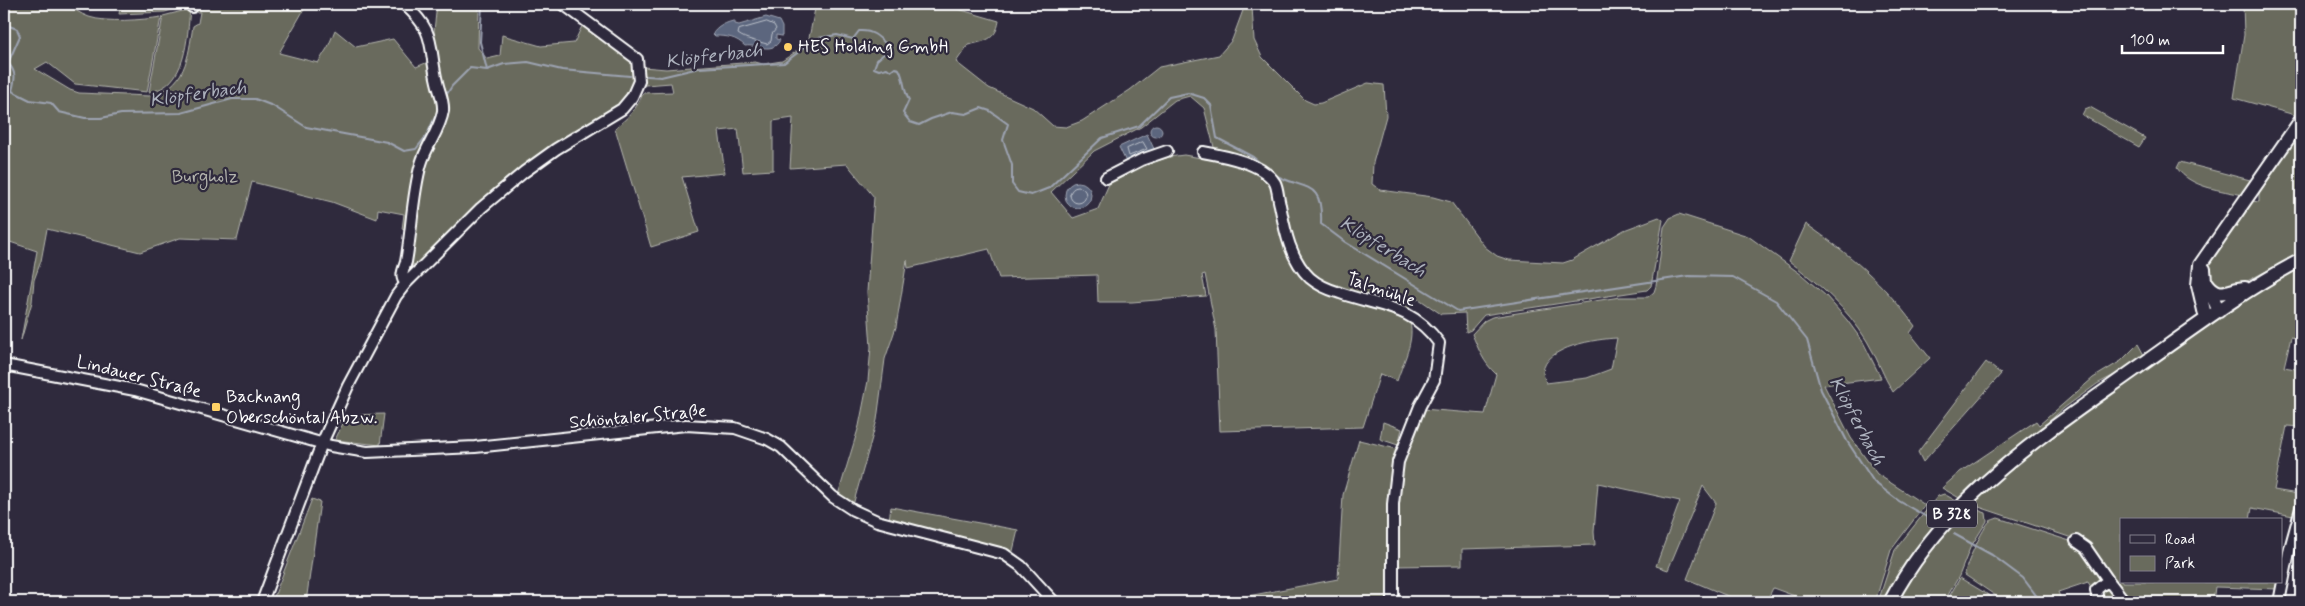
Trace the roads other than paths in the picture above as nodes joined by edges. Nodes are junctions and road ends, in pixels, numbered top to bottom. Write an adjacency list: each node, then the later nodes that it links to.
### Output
1 (404, 4): 10 (street)
2 (563, 4): 10 (street)
3 (2301, 120): 7 (main road)
4 (1167, 151): 6 (street)
5 (1203, 152): 21 (street, Talmühle)
6 (1106, 178)
7 (2208, 254): 9 (main road); 13 (main road)
8 (2301, 260): 11 (main road, B 328)
9 (2205, 281): 11 (main road); 12 (main road)
10 (406, 283): 15 (street)
11 (2252, 288): 12 (main road, B 328)
12 (2219, 310): 13 (main road, B 328)
13 (2206, 319): 22 (main road, B 328)
14 (4, 365): 15 (street, Lindauer Straße)
15 (322, 443): 19 (street); 20 (street, Schöntaler Straße)
16 (2301, 508): 25 (street)
17 (2076, 541): 18 (street)
18 (2108, 580): 23 (street); 24 (street)
19 (262, 602)
20 (1054, 602)
21 (1393, 602)
22 (1890, 602)
23 (2098, 602)
24 (2125, 602)
25 (2279, 602)

